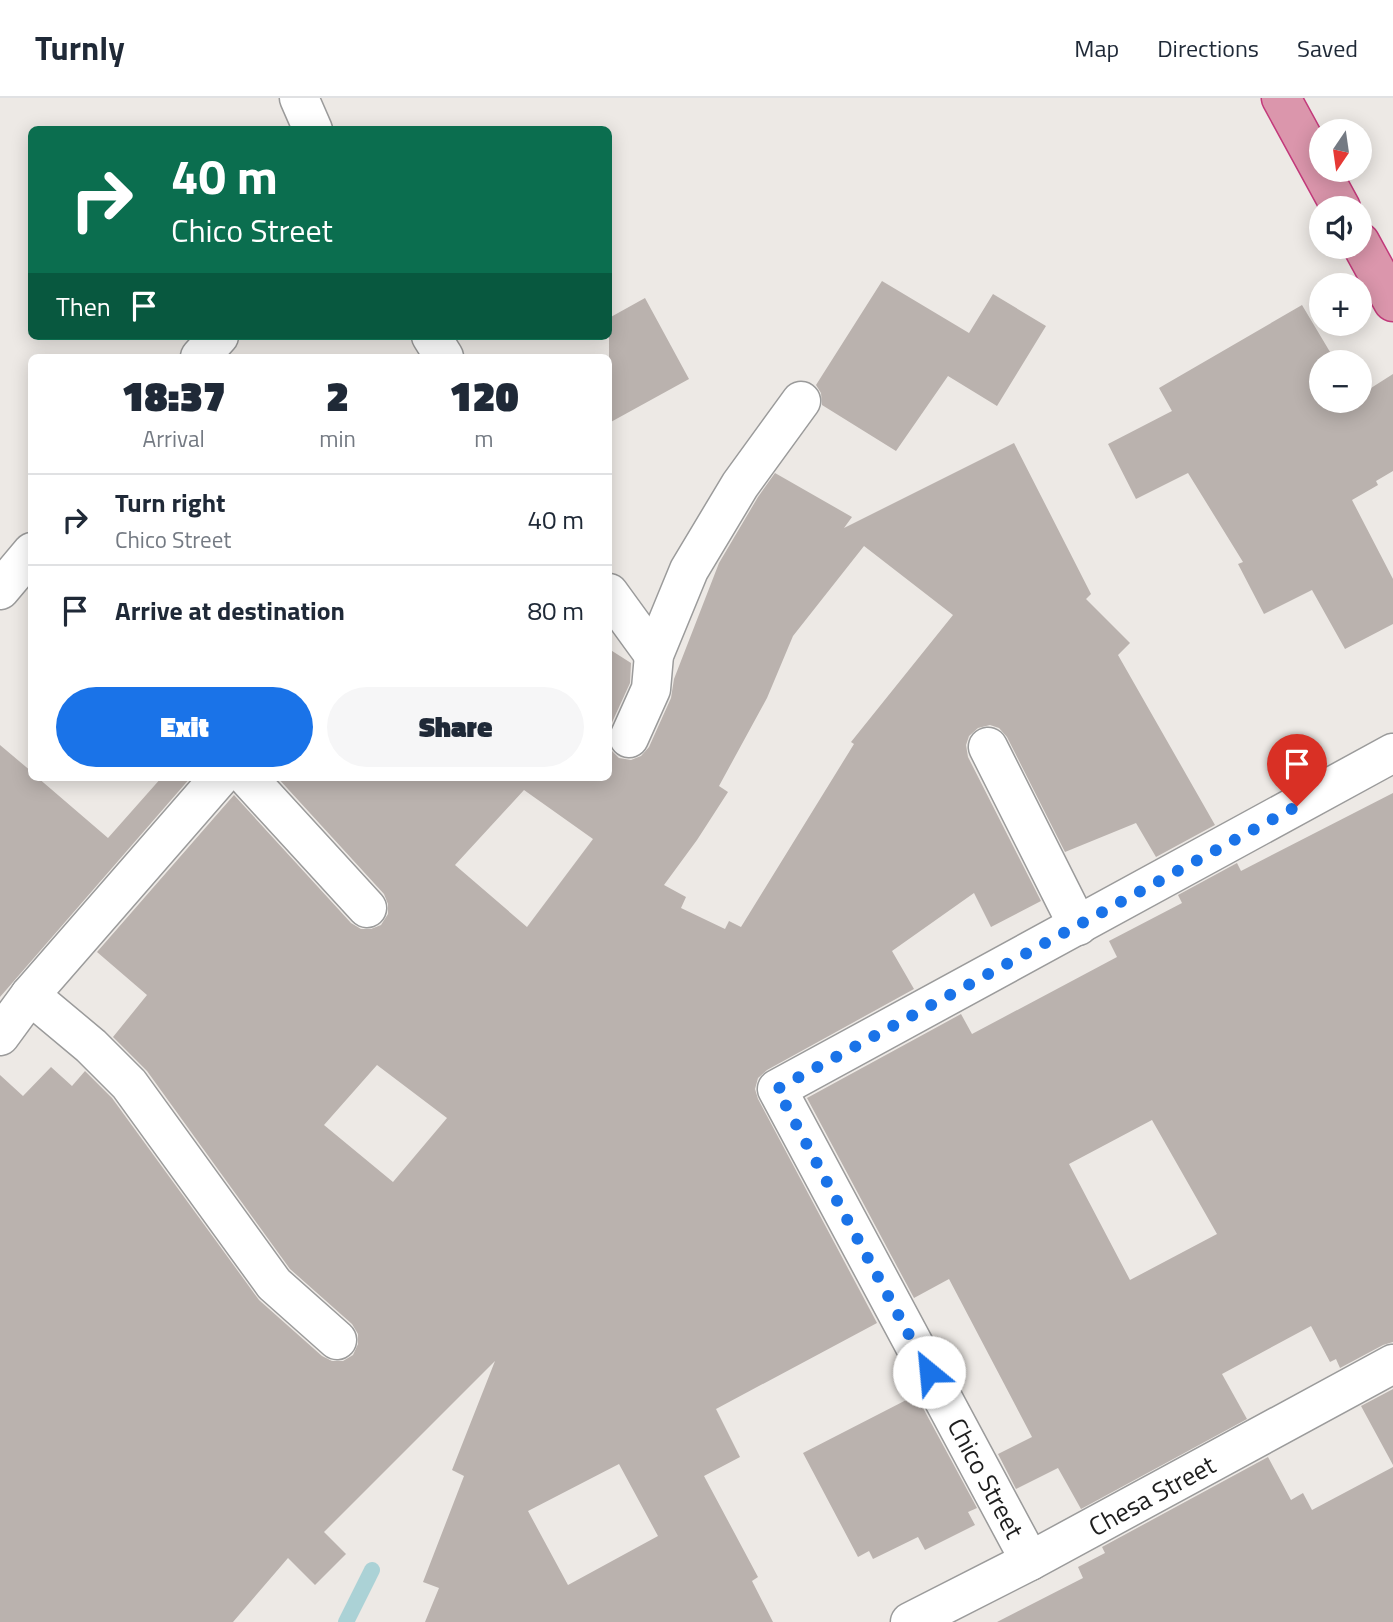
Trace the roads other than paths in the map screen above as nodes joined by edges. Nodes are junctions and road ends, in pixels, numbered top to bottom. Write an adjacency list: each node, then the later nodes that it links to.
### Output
1 (299, 98): 3 (street)
2 (1281, 98): 4 (highway)
3 (311, 126)
4 (1334, 196)
5 (1369, 259): 6 (highway)
6 (1393, 302)
7 (215, 340): 8 (street)
8 (203, 354)
9 (801, 401): 13 (street)
10 (28, 557): 11 (street)
11 (0, 590)
12 (612, 597): 13 (street)
13 (654, 654): 14 (street)
14 (629, 738)
15 (988, 747): 20 (street)
16 (1393, 753): 20 (street, Chico Street)
17 (217, 781): 21 (street)
18 (251, 781): 19 (street)
19 (367, 908)
20 (1078, 926): 25 (street, Chico Street)
21 (30, 995): 22 (street); 23 (street)
22 (0, 1036)
23 (337, 1340)
24 (1393, 1364): 25 (street, Chesa Street)
25 (1030, 1561): 26 (street, Chesa Street)
26 (910, 1622)

